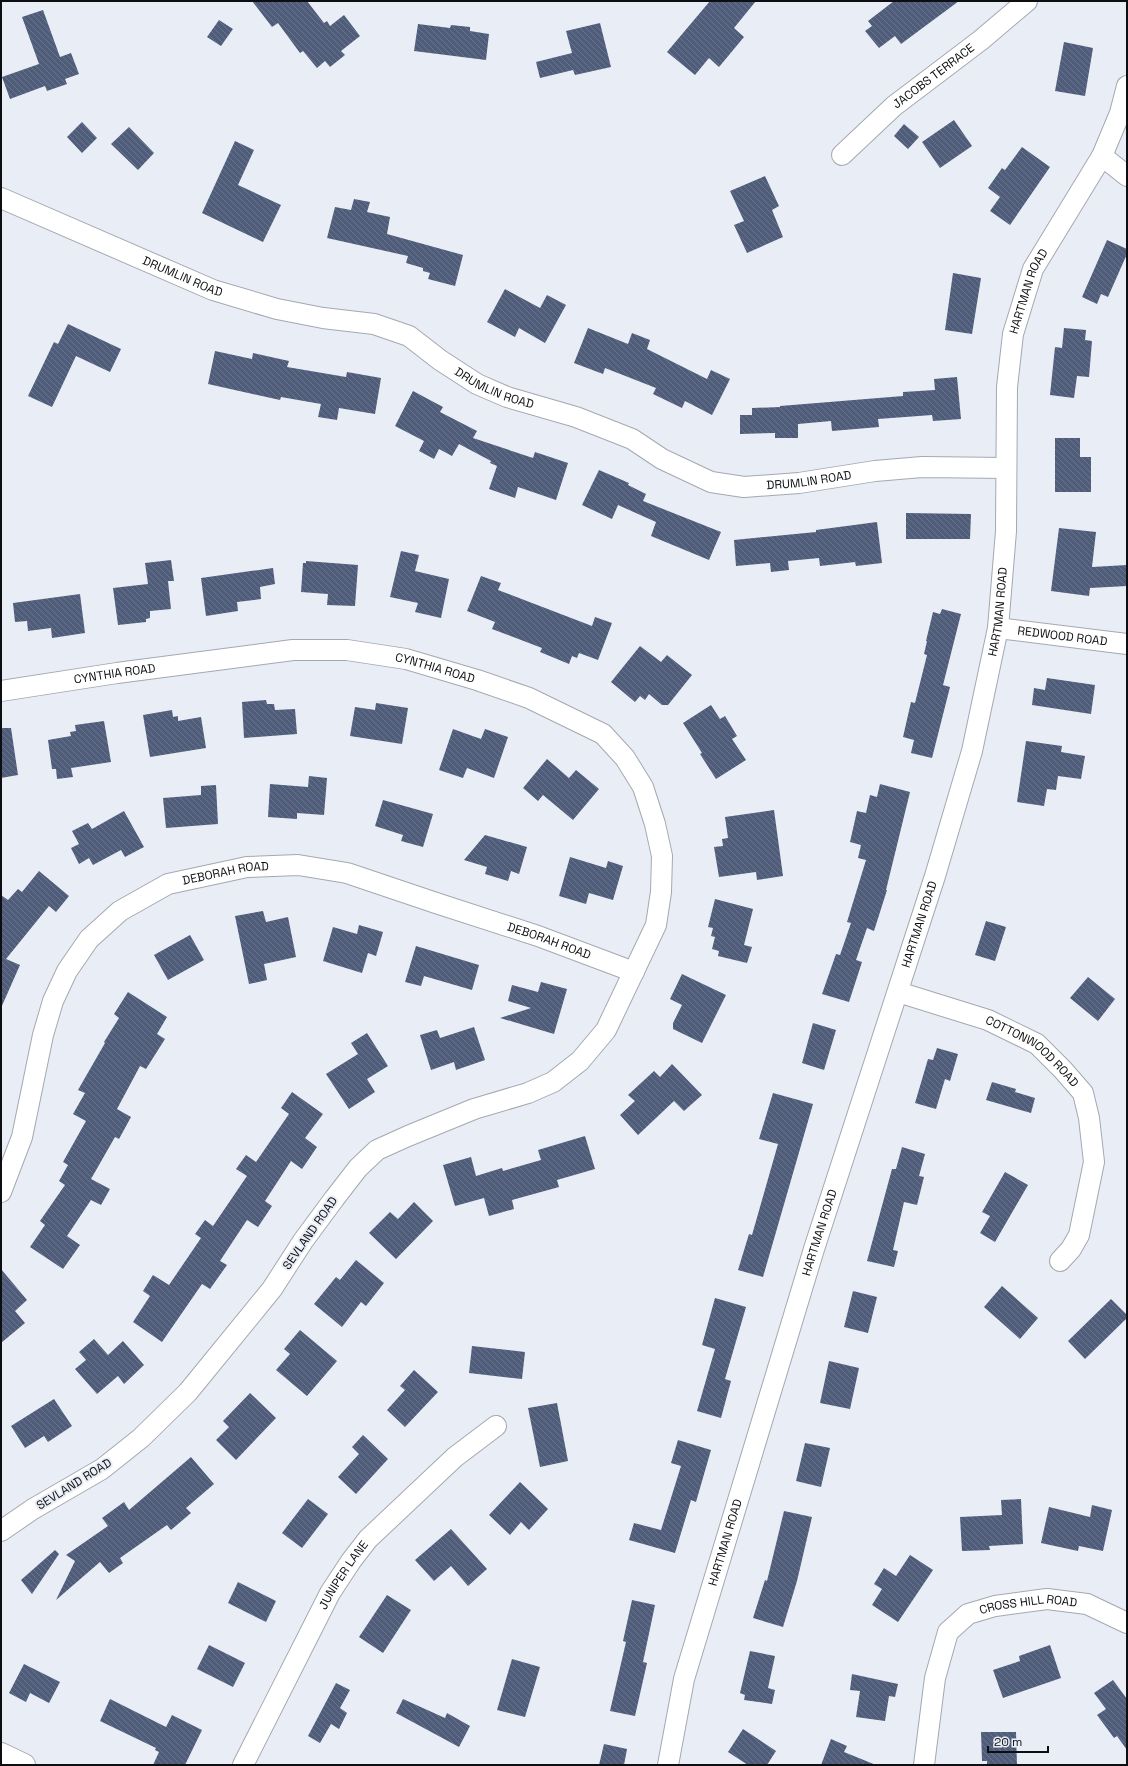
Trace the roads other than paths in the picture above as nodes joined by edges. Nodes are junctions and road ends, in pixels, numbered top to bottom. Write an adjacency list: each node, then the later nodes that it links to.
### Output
1 (1027, 1): 3 (street, JACOBS TERRACE)
2 (1127, 86): 4 (street, HARTMAN ROAD)
3 (842, 155)
4 (1102, 156): 5 (street); 7 (street, HARTMAN ROAD)
5 (1127, 176)
6 (1, 198): 7 (street, DRUMLIN ROAD)
7 (1006, 468): 8 (street, HARTMAN ROAD)
8 (998, 628): 9 (street, REDWOOD ROAD); 12 (street, HARTMAN ROAD)
9 (1127, 644)
10 (1, 691): 11 (street, CYNTHIA ROAD)
11 (634, 972): 13 (street, DEBORAH ROAD); 16 (street, SEVLAND ROAD)
12 (898, 992): 14 (street, COTTONWOOD ROAD); 21 (street, HARTMAN ROAD)
13 (1, 1192)
14 (1060, 1262)
15 (496, 1426): 20 (street, JUNIPER LANE)
16 (1, 1531)
17 (1127, 1623): 22 (street, CROSS HILL ROAD)
18 (1, 1754): 19 (street)
19 (24, 1765)
20 (243, 1765)
21 (668, 1765)
22 (924, 1765)

